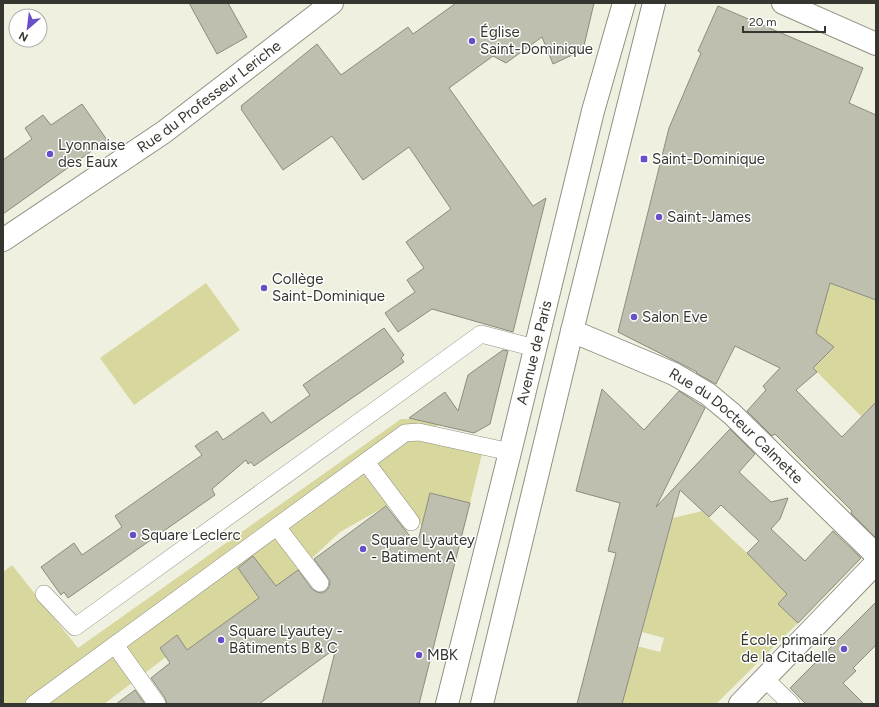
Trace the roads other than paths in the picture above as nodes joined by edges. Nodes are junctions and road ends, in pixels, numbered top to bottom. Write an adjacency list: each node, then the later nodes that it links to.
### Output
1 (332, 3): 6 (main road, Rue du Professeur Leriche)
2 (624, 3): 8 (main road, Avenue de Paris)
3 (654, 3): 7 (main road)
4 (783, 3): 5 (main road)
5 (876, 44)
6 (3, 240)
7 (572, 331): 13 (main road, Rue du Docteur Calmette); 22 (main road)
8 (535, 348): 9 (main road, Avenue de Paris); 16 (lane)
9 (510, 452): 10 (lane); 21 (main road, Avenue de Paris)
10 (366, 462): 11 (lane); 12 (lane)
11 (411, 522)
12 (277, 526): 15 (lane); 17 (lane)
13 (876, 555)
14 (876, 562): 18 (main road)
15 (320, 583)
16 (44, 594)
17 (115, 645): 19 (lane); 20 (lane)
18 (764, 678): 23 (main road); 24 (lane)
19 (34, 704)
20 (158, 704)
21 (447, 704)
22 (482, 704)
23 (740, 704)
24 (791, 704)

